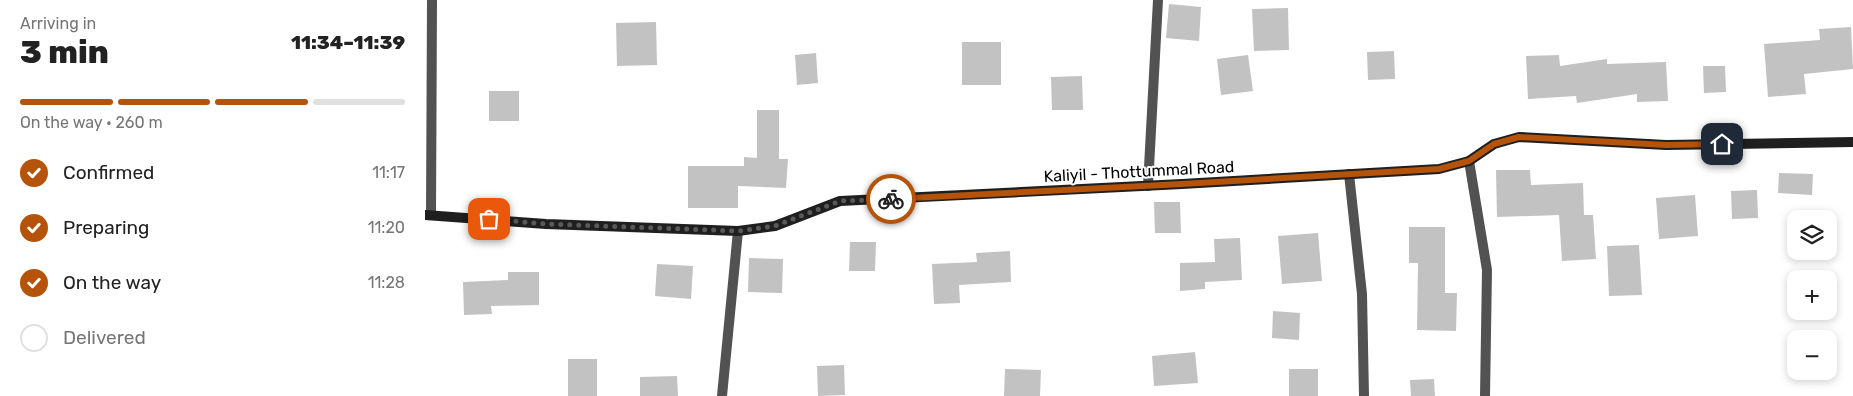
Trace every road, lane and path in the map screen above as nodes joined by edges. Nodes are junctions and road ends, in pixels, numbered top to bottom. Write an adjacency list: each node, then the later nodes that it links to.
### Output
1 (433, 0): 7 (street)
2 (1157, 0): 6 (street)
3 (1853, 142): 4 (main road, Kaliyil - Thottummal Road)
4 (1469, 161): 5 (main road, Kaliyil - Thottummal Road); 11 (street)
5 (1349, 174): 6 (main road, Kaliyil - Thottummal Road); 10 (street)
6 (1148, 186): 8 (main road, Kaliyil - Thottummal Road)
7 (428, 215): 8 (main road, Kaliyil - Thottummal Road)
8 (739, 231): 9 (street)
9 (722, 396)
10 (1364, 396)
11 (1485, 396)

